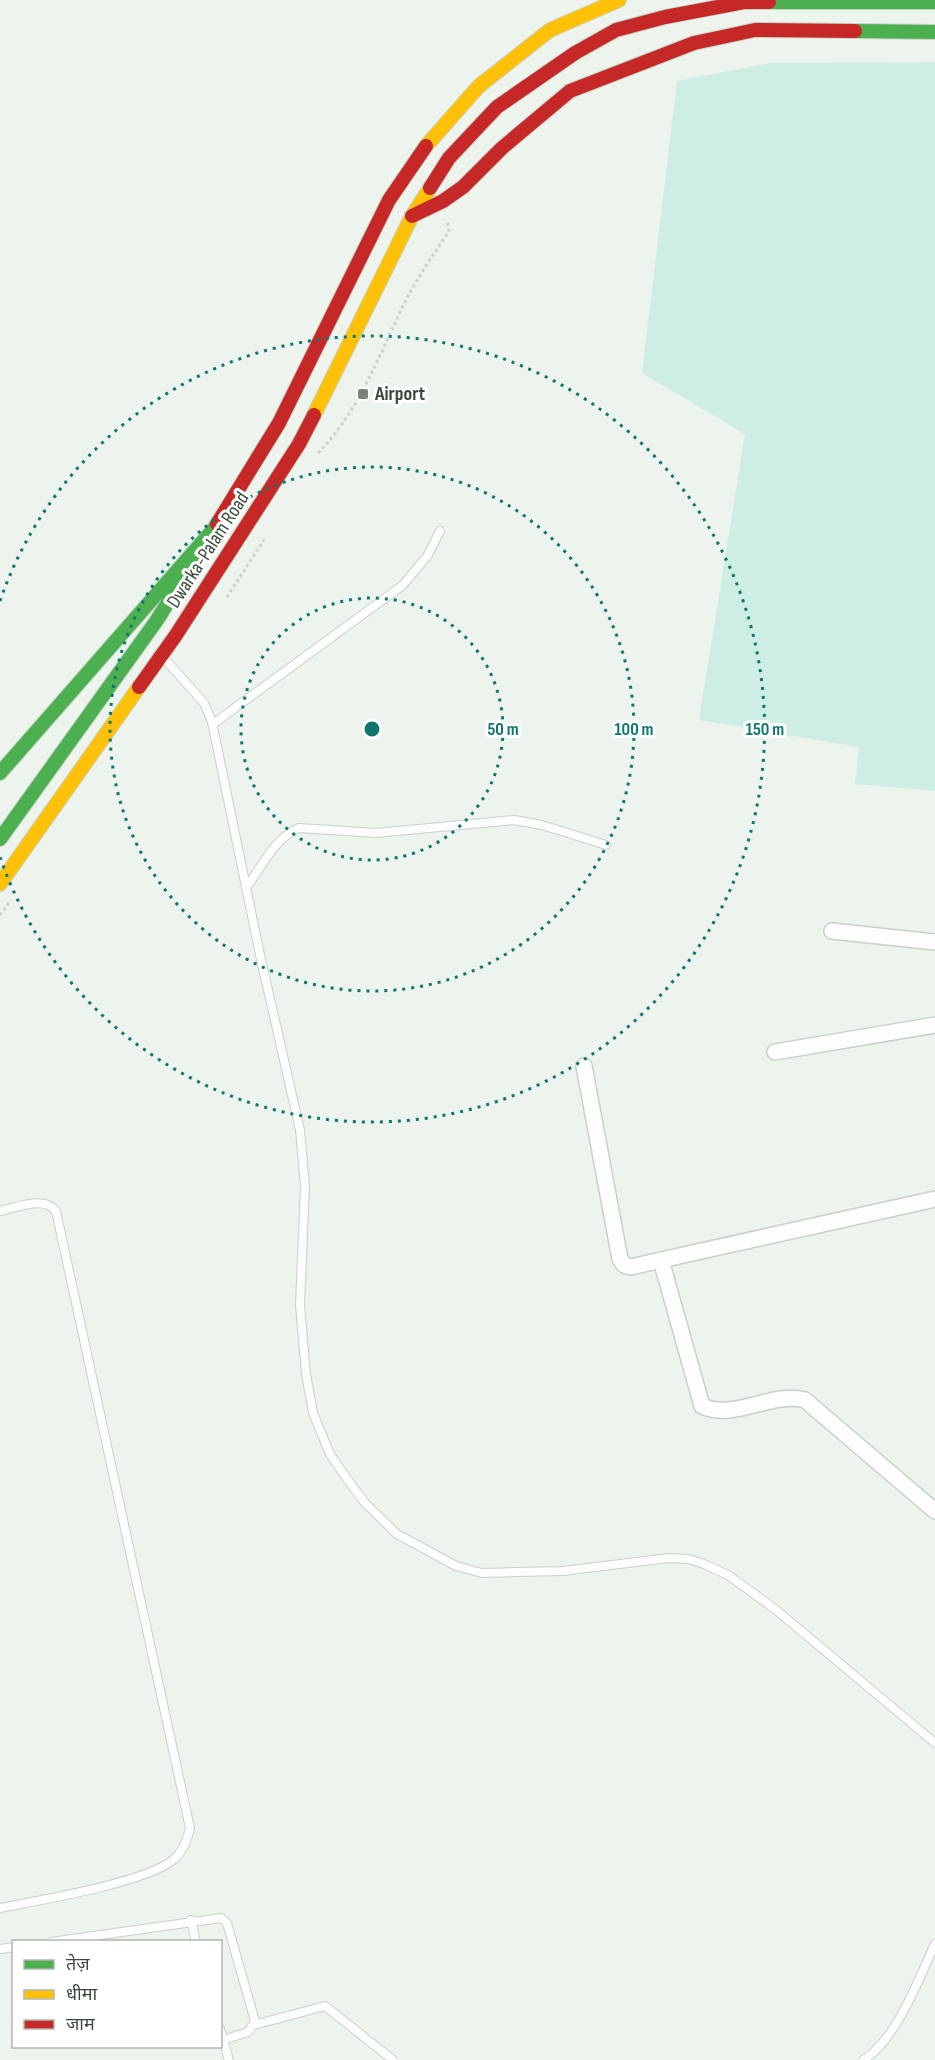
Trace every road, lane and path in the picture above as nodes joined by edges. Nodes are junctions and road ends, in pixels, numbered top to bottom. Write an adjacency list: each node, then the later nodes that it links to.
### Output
1 (619, 0): 8 (main road, Dwarka-Palam Road)
2 (935, 2): 5 (main road, Dwarka-Palam Road)
3 (935, 32): 4 (main road)
4 (443, 201): 5 (main road); 6 (path)
5 (412, 216): 11 (main road, Dwarka-Palam Road)
6 (315, 456)
7 (440, 531): 12 (lane)
8 (211, 532): 13 (main road); 14 (main road)
9 (267, 535): 10 (path)
10 (223, 603)
11 (162, 656): 12 (lane); 16 (main road, Dwarka-Palam Road)
12 (213, 724): 17 (lane)
13 (0, 773)
14 (0, 839)
15 (606, 845): 17 (lane)
16 (0, 884)
17 (246, 888): 29 (lane)
18 (14, 896): 19 (path)
19 (0, 915)
20 (832, 931): 21 (street)
21 (935, 942)
22 (935, 1025): 23 (street)
23 (775, 1052)
24 (584, 1066): 27 (street)
25 (935, 1199): 27 (street)
26 (0, 1211): 30 (lane)
27 (661, 1260): 28 (street)
28 (935, 1511)
29 (935, 1743)
30 (0, 1908)
31 (191, 1920): 32 (lane); 33 (lane); 35 (lane)
32 (58, 1940)
33 (196, 1940)
34 (935, 1944): 40 (lane)
35 (254, 2025): 37 (lane); 39 (lane)
36 (222, 2036): 37 (lane)
37 (223, 2040): 38 (lane)
38 (229, 2060)
39 (393, 2060)
40 (863, 2060)

